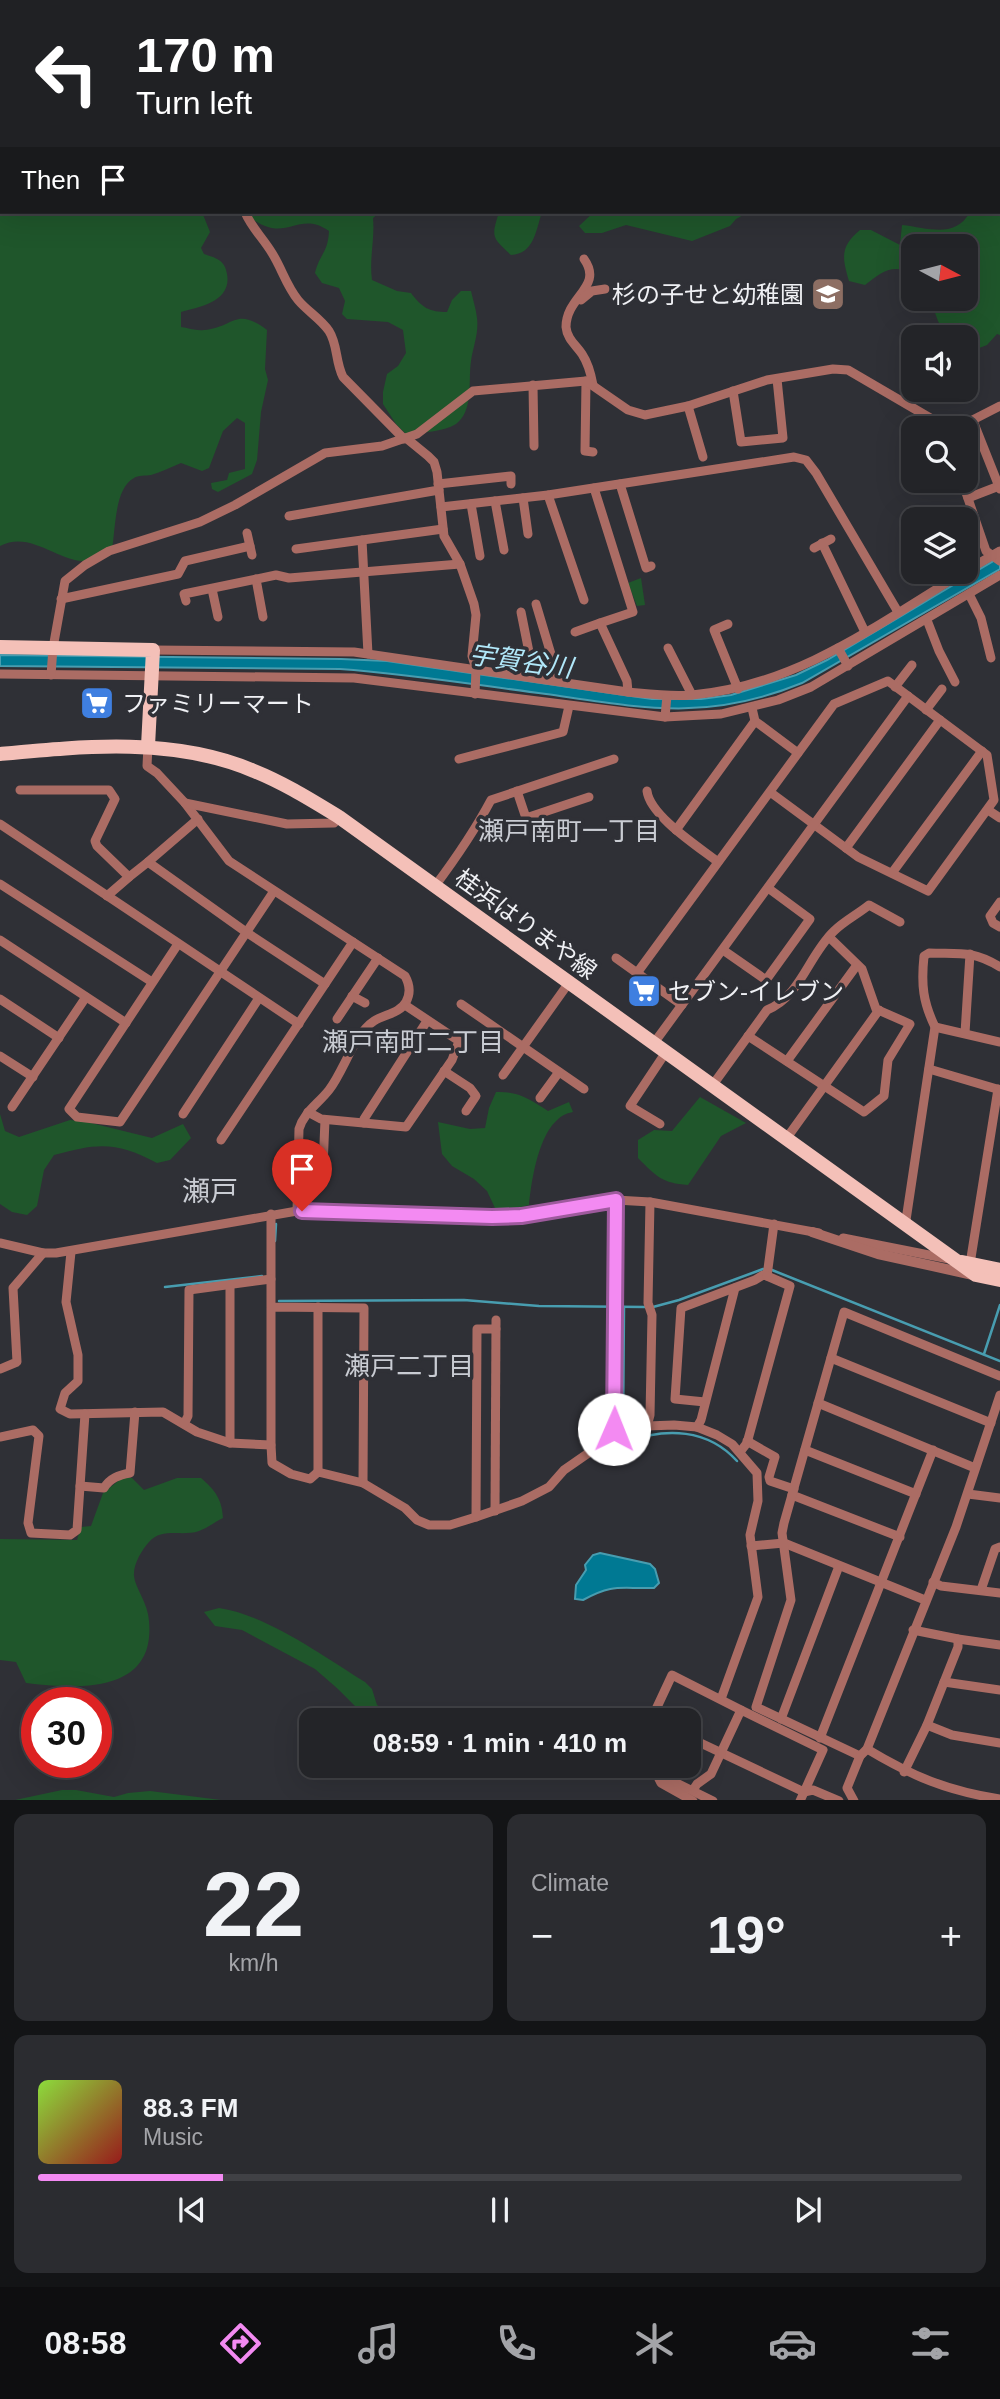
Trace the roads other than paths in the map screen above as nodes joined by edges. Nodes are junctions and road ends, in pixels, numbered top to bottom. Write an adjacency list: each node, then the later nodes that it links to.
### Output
1 (246, 214): 14 (street)
2 (584, 259): 4 (street)
3 (605, 289): 4 (street)
4 (568, 315): 6 (street)
5 (777, 379): 8 (street); 8 (street); 11 (street)
6 (589, 383): 7 (street); 9 (street); 16 (street)
7 (533, 385): 14 (street); 15 (street)
8 (733, 391): 9 (street)
9 (688, 406): 17 (street)
10 (1000, 406): 12 (street)
11 (929, 416)
12 (978, 419)
13 (978, 432): 22 (street)
14 (405, 439): 20 (street); 49 (street)
15 (534, 446)
16 (593, 452)
17 (703, 457)
18 (511, 484): 20 (street)
19 (620, 484): 21 (street); 41 (street); 54 (street)
20 (439, 487): 29 (street); 30 (street)
21 (594, 488): 24 (street); 58 (street)
22 (999, 488): 26 (street)
23 (966, 493): 26 (street)
24 (548, 495): 25 (street); 50 (street)
25 (523, 498): 27 (street); 33 (street)
26 (968, 498): 39 (street)
27 (495, 501): 28 (street); 37 (street)
28 (471, 504): 29 (street); 38 (street)
29 (441, 507): 31 (street)
30 (289, 516)
31 (443, 529): 34 (street); 40 (street)
32 (247, 533): 49 (street)
33 (528, 534)
34 (362, 540): 36 (street); 43 (street)
35 (822, 543): 61 (street)
36 (296, 550)
37 (504, 550)
38 (480, 556)
39 (997, 556): 42 (street)
40 (460, 564): 43 (street); 72 (street)
41 (651, 566)
42 (978, 566)
43 (365, 570): 45 (street); 67 (street)
44 (1000, 575): 48 (street)
45 (256, 579): 47 (street); 56 (street)
46 (945, 584): 54 (street)
47 (212, 589): 51 (street); 55 (street)
48 (969, 594): 57 (street); 68 (street)
49 (61, 599): 65 (street)
50 (584, 600)
51 (186, 601)
52 (536, 604): 76 (street)
53 (520, 612): 75 (street)
54 (898, 612): 61 (street)
55 (218, 617)
56 (263, 617)
57 (927, 620): 69 (street); 77 (street)
58 (600, 623): 60 (street); 82 (street)
59 (728, 624): 79 (street)
60 (575, 632)
61 (864, 632): 64 (street)
62 (0, 647): 65 (main road)
63 (668, 648): 83 (street)
64 (838, 650): 69 (street); 79 (street)
65 (52, 651): 66 (main road); 71 (street)
66 (153, 653): 67 (street); 74 (main road)
67 (368, 654): 72 (street)
68 (991, 658)
69 (847, 665): 87 (street)
70 (912, 665): 78 (street)
71 (51, 671): 73 (street); 74 (street)
72 (476, 671): 75 (street); 81 (street)
73 (0, 674)
74 (152, 674): 81 (street); 92 (main road)
75 (534, 677): 76 (street)
76 (559, 681): 82 (street)
77 (955, 682)
78 (895, 687): 84 (street); 94 (street)
79 (738, 689): 83 (street)
80 (942, 689): 88 (street)
81 (475, 691): 86 (street)
82 (628, 692): 85 (street)
83 (692, 695): 85 (street)
84 (908, 696): 88 (street); 109 (street)
85 (667, 698): 89 (street)
86 (569, 706): 89 (street); 96 (street)
87 (752, 708): 89 (street); 91 (street)
88 (926, 710): 90 (street)
89 (665, 716)
90 (940, 720): 93 (street); 111 (street)
91 (755, 721): 94 (street); 110 (street)
92 (148, 746): 95 (main road, 桂浜はりまや線); 103 (street); 105 (main road, 桂浜はりまや線)
93 (982, 751): 104 (street); 114 (street)
94 (798, 753): 101 (street)
95 (0, 754)
96 (459, 759)
97 (614, 759): 99 (street)
98 (20, 790): 115 (street)
99 (517, 791): 102 (street); 117 (street)
100 (647, 791): 110 (street)
101 (770, 792): 109 (street); 112 (street)
102 (589, 797)
103 (185, 803): 105 (street); 107 (street)
104 (988, 810): 106 (street); 114 (street)
105 (338, 817): 117 (main road, 桂浜はりまや線)
106 (1000, 818)
107 (198, 820): 113 (street); 119 (street)
108 (0, 824): 120 (street)
109 (814, 825): 111 (street); 118 (street)
110 (676, 830): 112 (street)
111 (846, 848): 114 (street)
112 (718, 862): 136 (street)
113 (148, 863): 115 (street); 124 (street)
114 (892, 873)
115 (129, 877): 120 (street)
116 (0, 884): 137 (street)
117 (435, 886): 139 (main road, 桂浜はりまや線)
118 (768, 888): 129 (street); 129 (street)
119 (274, 891): 124 (street); 127 (street)
120 (107, 896): 128 (street)
121 (1000, 902): 123 (street)
122 (900, 922): 125 (street)
123 (1000, 927)
124 (246, 932): 135 (street); 138 (street)
125 (829, 937): 133 (street); 155 (street)
126 (0, 940): 141 (street)
127 (353, 942): 131 (street); 138 (street)
128 (178, 944): 135 (street); 137 (street)
129 (723, 950): 147 (street)
130 (970, 954): 134 (street); 153 (street); 154 (street)
131 (378, 958): 140 (street); 146 (street)
132 (616, 958): 136 (street)
133 (858, 965): 148 (street); 161 (street)
134 (1000, 967)
135 (220, 972): 142 (street); 151 (street)
136 (637, 973): 147 (street)
137 (152, 982): 151 (street)
138 (325, 984): 152 (street)
139 (568, 984): 158 (street); 159 (main road, 桂浜はりまや線)
140 (352, 996): 144 (street); 149 (street)
141 (86, 997): 151 (street); 156 (street)
142 (259, 998): 152 (street); 175 (street)
143 (0, 999): 156 (street)
144 (365, 1003)
145 (461, 1004): 158 (street)
146 (405, 1005): 150 (street); 174 (street)
147 (682, 1005): 159 (street)
148 (879, 1010): 168 (street); 168 (street)
149 (337, 1019)
150 (428, 1021): 163 (street); 177 (street)
151 (126, 1023)
152 (299, 1024): 180 (street)
153 (935, 1027): 154 (street); 162 (street)
154 (965, 1033): 157 (street)
155 (748, 1036): 161 (street); 167 (street)
156 (59, 1038): 166 (street)
157 (1000, 1042)
158 (523, 1047): 164 (street); 165 (street)
159 (660, 1048): 167 (main road, 桂浜はりまや線); 178 (street)
160 (0, 1056): 166 (street)
161 (787, 1061): 168 (street)
162 (929, 1069): 170 (street); 187 (street)
163 (444, 1071): 173 (street); 177 (street)
164 (559, 1072): 169 (street); 171 (street)
165 (503, 1075)
166 (33, 1077): 172 (street)
167 (712, 1086): 179 (main road, 桂浜はりまや線)
168 (824, 1086): 179 (street)
169 (583, 1089)
170 (999, 1089): 194 (street)
171 (540, 1098)
172 (12, 1107)
173 (466, 1111)
174 (308, 1112): 176 (street); 181 (street)
175 (183, 1114)
176 (325, 1120): 177 (street); 181 (street)
177 (363, 1123)
178 (660, 1124)
179 (786, 1139): 187 (main road, 桂浜はりまや線)
180 (220, 1140)
181 (299, 1167): 184 (street)
182 (616, 1200): 183 (street); 184 (street); 219 (street)
183 (650, 1202): 186 (street); 217 (street)
184 (297, 1211): 185 (street)
185 (271, 1214): 191 (street); 197 (street)
186 (774, 1224): 188 (street); 196 (street)
187 (903, 1224): 189 (main road, 桂浜はりまや線)
188 (812, 1232): 193 (street); 194 (street)
189 (925, 1240): 193 (street); 194 (main road, 桂浜はりまや線)
190 (0, 1243): 192 (street)
191 (71, 1252): 192 (street); 212 (street)
192 (43, 1253): 201 (street)
193 (919, 1253): 194 (street)
194 (968, 1267): 195 (main road, 桂浜はりまや線); 198 (main road, 桂浜はりまや線)
195 (1000, 1269)
196 (768, 1271): 202 (street); 221 (street)
197 (271, 1279): 199 (street); 203 (street)
198 (1000, 1280)
199 (230, 1285): 215 (street); 222 (street)
200 (0, 1288): 201 (street)
201 (13, 1288): 206 (street)
202 (735, 1288): 209 (street); 209 (street)
203 (271, 1307): 204 (street); 223 (street)
204 (318, 1307): 228 (street); 229 (street)
205 (831, 1358): 207 (street); 210 (street); 214 (street)
206 (0, 1369)
207 (1000, 1376)
208 (1000, 1395): 214 (street)
209 (705, 1402): 218 (street)
210 (818, 1403): 224 (street); 225 (street)
211 (135, 1412): 212 (street); 215 (street); 230 (street)
212 (85, 1414): 230 (street)
213 (477, 1423): 216 (street); 216 (street); 236 (street)
214 (990, 1423): 227 (street)
215 (184, 1424): 222 (street)
216 (495, 1424): 235 (street)
217 (647, 1426): 218 (street); 219 (street)
218 (697, 1427): 226 (street)
219 (614, 1436): 235 (street)
220 (0, 1437): 230 (street)
221 (747, 1441): 226 (street); 231 (street)
222 (230, 1443): 223 (street)
223 (271, 1445): 228 (street)
224 (805, 1450): 231 (street); 232 (street)
225 (933, 1450): 227 (street); 232 (street)
226 (740, 1451): 239 (street)
227 (975, 1468): 233 (street)
228 (318, 1472): 229 (street)
229 (363, 1483): 236 (street)
230 (80, 1486)
231 (793, 1492): 237 (street); 238 (street)
232 (916, 1494): 237 (street)
233 (968, 1494): 234 (street); 243 (street)
234 (1000, 1498)
235 (495, 1511): 236 (street)
236 (477, 1517)
237 (900, 1537): 242 (street)
238 (784, 1543): 239 (street); 241 (street); 255 (street)
239 (751, 1546): 252 (street)
240 (1000, 1547): 244 (street)
241 (839, 1566): 242 (street); 255 (street)
242 (882, 1582): 246 (street); 257 (street)
243 (933, 1582): 244 (street); 246 (street)
244 (981, 1590): 245 (street)
245 (1000, 1593)
246 (925, 1600): 247 (street)
247 (913, 1630): 248 (street); 260 (street)
248 (958, 1639): 249 (street); 250 (street)
249 (1000, 1644)
250 (944, 1682): 251 (street); 256 (street)
251 (1000, 1690)
252 (721, 1699): 253 (street); 254 (street)
253 (657, 1708)
254 (741, 1710): 261 (street); 265 (street)
255 (780, 1719): 257 (street)
256 (927, 1725): 258 (street); 262 (street)
257 (820, 1738): 260 (street)
258 (1000, 1743)
259 (701, 1744): 261 (street)
260 (863, 1753): 262 (street); 268 (street)
261 (722, 1754): 264 (street); 265 (street)
262 (904, 1772): 266 (street)
263 (666, 1778): 264 (street)
264 (693, 1795)
265 (802, 1796): 267 (street)
266 (1000, 1799)
267 (837, 1800)
268 (853, 1800)

